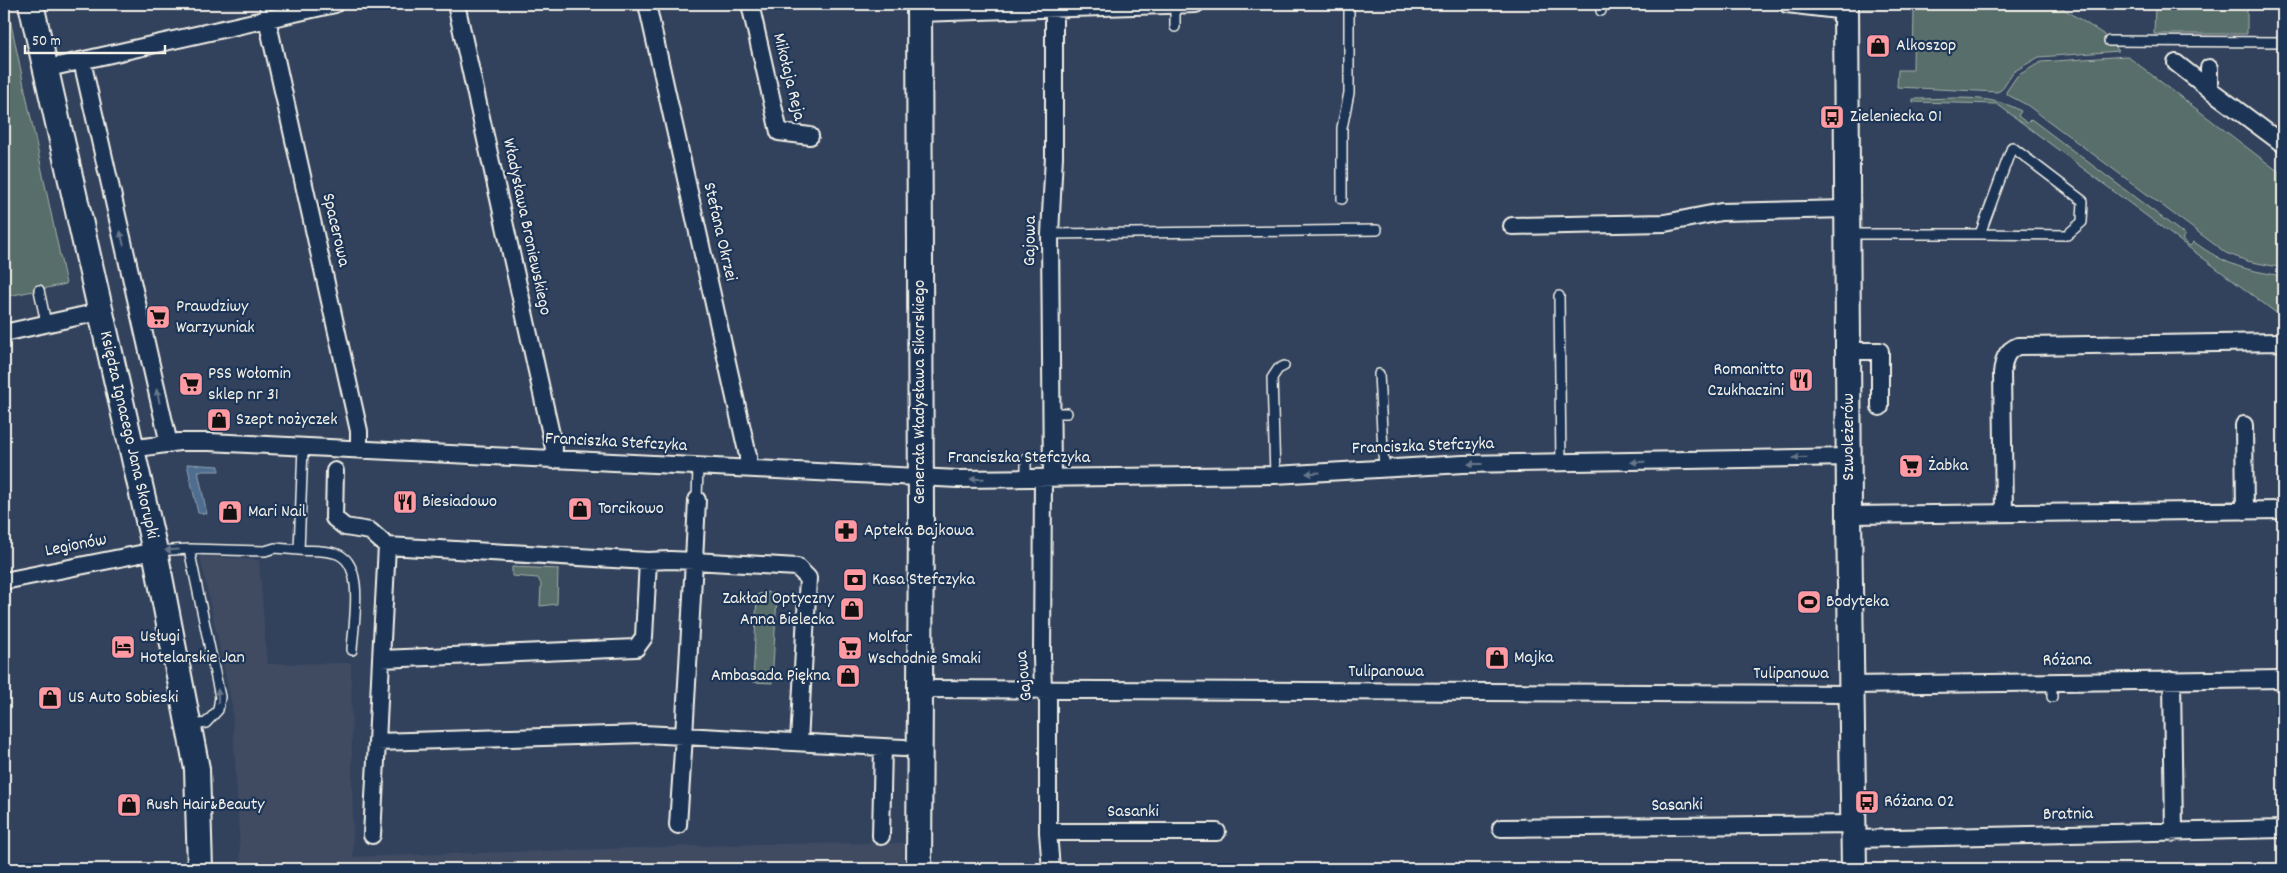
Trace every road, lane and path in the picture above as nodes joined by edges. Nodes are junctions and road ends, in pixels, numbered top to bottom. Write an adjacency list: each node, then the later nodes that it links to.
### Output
1 (31, 4): 20 (street, Księdza Ignacego Jana Skorupki)
2 (335, 4): 13 (street)
3 (456, 4): 49 (street, Władysława Broniewskiego)
4 (648, 4): 53 (street, Stefana Okrzei)
5 (750, 4): 22 (street, Mikołaja Reja)
6 (1175, 4): 7 (street); 9 (street); 14 (lane)
7 (1196, 4)
8 (1349, 4): 24 (lane)
9 (1054, 6): 11 (street); 28 (street, Gajowa)
10 (1786, 7): 12 (street)
11 (919, 8): 56 (street, Generała Władysława Sikorskiego)
12 (1846, 8): 25 (street, Szwoleżerów)
13 (266, 11): 17 (street); 46 (street, Spacerowa)
14 (1175, 26)
15 (2109, 41): 16 (lane)
16 (2283, 42)
17 (82, 61): 20 (street); 42 (street, one-way to 17)
18 (2176, 63): 21 (street)
19 (2209, 68): 21 (street)
20 (44, 69): 33 (street, Księdza Ignacego Jana Skorupki)
21 (2209, 89): 23 (street)
22 (810, 136)
23 (2283, 144)
24 (1342, 200)
25 (1847, 209): 26 (street); 29 (street, Szwoleżerów)
26 (1512, 226)
27 (1377, 230): 28 (lane)
28 (1050, 234): 58 (street, Gajowa)
29 (1847, 234): 30 (lane); 37 (street, Szwoleżerów)
30 (1980, 234): 30 (lane)
31 (39, 290): 34 (lane)
32 (1559, 296): 50 (lane)
33 (100, 312): 34 (street); 45 (street, Księdza Ignacego Jana Skorupki)
34 (46, 323): 35 (street)
35 (4, 333)
36 (2283, 344): 62 (street)
37 (1848, 352): 40 (street); 47 (street, Szwoleżerów)
38 (1284, 366): 55 (lane)
39 (1379, 374): 52 (lane)
40 (1880, 407)
41 (2244, 425): 61 (street)
42 (169, 444): 43 (street, Franciszka Stefczyka); 45 (street, Franciszka Stefczyka)
43 (303, 447): 44 (street, Franciszka Stefczyka); 66 (lane)
44 (337, 448): 46 (street, Franciszka Stefczyka); 54 (lane)
45 (131, 449): 67 (street, Księdza Ignacego Jana Skorupki)
46 (359, 450): 49 (street, Franciszka Stefczyka)
47 (1849, 457): 50 (street, Franciszka Stefczyka, one-way to 50); 63 (street, Szwoleżerów)
48 (1026, 459): 57 (lane)
49 (553, 460): 51 (street, Franciszka Stefczyka)
50 (1562, 464): 52 (street, Franciszka Stefczyka, one-way to 52)
51 (698, 467): 53 (street, Franciszka Stefczyka); 59 (lane)
52 (1384, 468): 55 (street, Franciszka Stefczyka, one-way to 55)
53 (748, 469): 56 (street, Franciszka Stefczyka)
54 (335, 472): 64 (street)
55 (1275, 475): 58 (street, Franciszka Stefczyka)
56 (920, 477): 57 (street, Franciszka Stefczyka, one-way to 56); 75 (street, Generała Władysława Sikorskiego)
57 (1026, 478): 58 (street, Franciszka Stefczyka)
58 (1048, 478): 77 (street, Gajowa)
59 (696, 500): 69 (street)
60 (2283, 510): 61 (street)
61 (2245, 511): 62 (street)
62 (2004, 513): 63 (street)
63 (1849, 515): 76 (street, Szwoleżerów)
64 (387, 546): 68 (street); 72 (street)
65 (189, 549): 66 (lane); 67 (lane, one-way to 67); 78 (lane, one-way to 65)
66 (299, 550): 71 (lane)
67 (155, 551): 70 (street, Legionów); 78 (street, Księdza Ignacego Jana Skorupki)
68 (648, 561): 69 (street); 72 (street)
69 (694, 562): 79 (street); 81 (street)
70 (4, 581)
71 (352, 650)
72 (381, 658): 80 (street)
73 (2283, 679): 74 (street, Różana)
74 (2172, 680): 76 (street, Różana); 90 (street)
75 (921, 689): 77 (street, Tulipanowa); 83 (street, Generała Władysława Sikorskiego)
76 (1851, 689): 77 (street, Tulipanowa); 89 (street, Szwoleżerów)
77 (1043, 690): 87 (street, Gajowa)
78 (189, 726): 93 (street, Księdza Ignacego Jana Skorupki)
79 (684, 736): 80 (street); 81 (street); 84 (street)
80 (377, 742): 91 (street)
81 (799, 742): 82 (street)
82 (883, 747): 83 (street); 92 (street)
83 (912, 748): 94 (street, Generała Władysława Sikorskiego)
84 (678, 825)
85 (1501, 828): 89 (street, Sasanki)
86 (2283, 829): 90 (street, Bratnia)
87 (1048, 832): 88 (street, Sasanki); 95 (street, Gajowa)
88 (1217, 832)
89 (1853, 832): 90 (street, Bratnia); 96 (street, Szwoleżerów)
90 (2174, 833)
91 (372, 834)
92 (881, 836)
93 (200, 869)
94 (919, 869)
95 (1051, 869)
96 (1854, 869)

